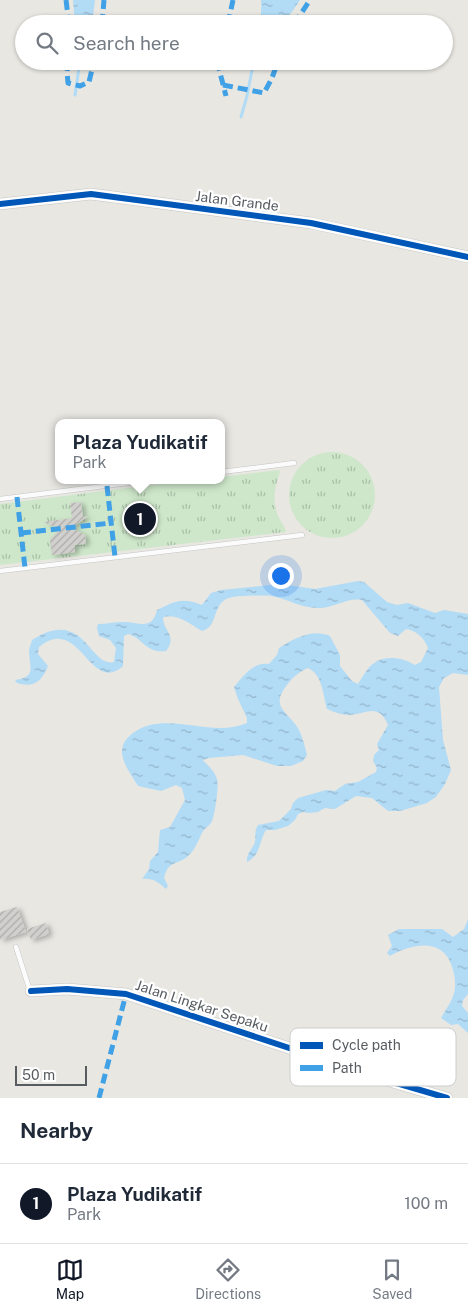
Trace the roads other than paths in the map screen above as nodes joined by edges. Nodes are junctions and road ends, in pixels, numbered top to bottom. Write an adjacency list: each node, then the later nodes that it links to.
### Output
1 (0, 204): 2 (street, Jalan Grande)
2 (468, 257)
3 (294, 462): 4 (lane)
4 (225, 471)
5 (120, 484): 6 (lane)
6 (0, 499)
7 (302, 535): 8 (lane)
8 (0, 571)
9 (16, 947): 10 (lane)
10 (31, 991): 11 (street, Jalan Lingkar Sepaku)
11 (290, 1048)
12 (406, 1086): 13 (street, Jalan Lingkar Sepaku)
13 (447, 1098)

